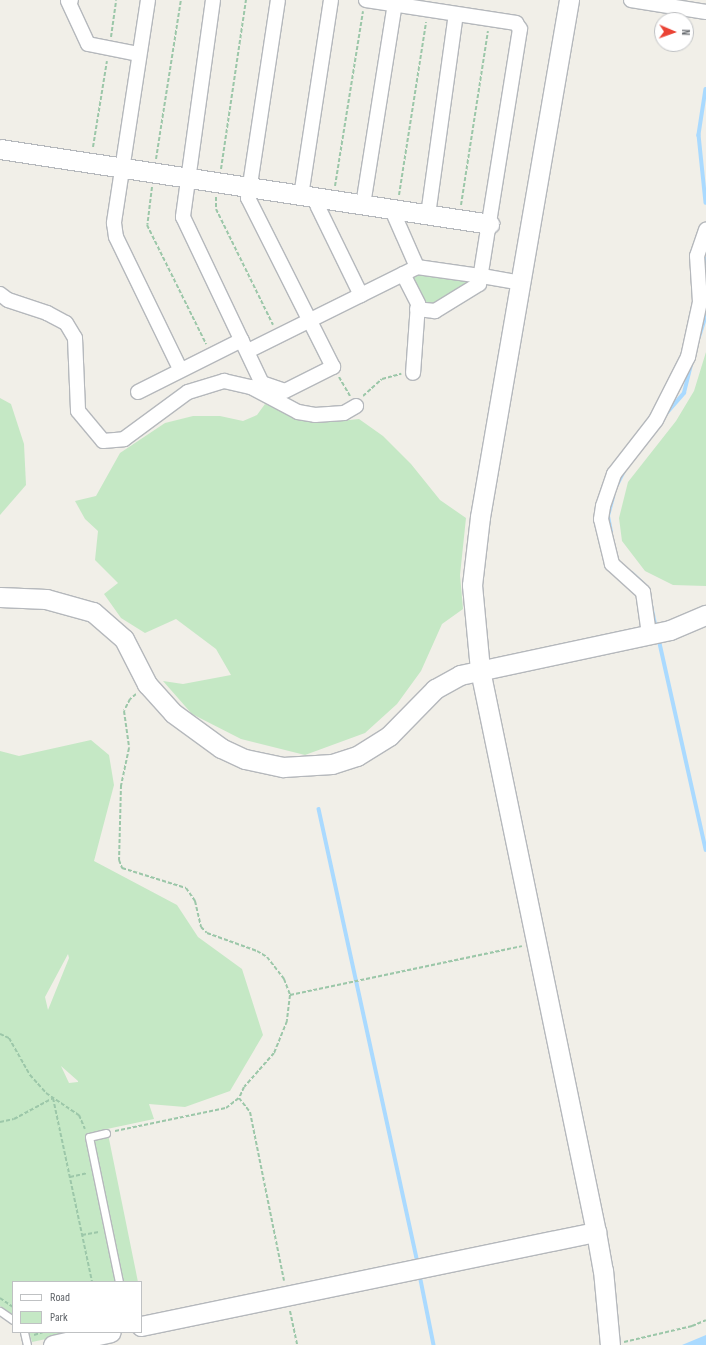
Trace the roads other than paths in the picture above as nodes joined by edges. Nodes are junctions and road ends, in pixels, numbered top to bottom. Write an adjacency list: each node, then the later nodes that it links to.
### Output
1 (71, 0): 12 (street)
2 (148, 0): 12 (street)
3 (213, 0): 15 (street)
4 (278, 0): 16 (street)
5 (331, 0): 17 (street)
6 (569, 0): 26 (street)
7 (631, 0): 10 (street)
8 (365, 4): 9 (street)
9 (395, 4): 11 (street); 18 (street)
10 (706, 12)
11 (456, 14): 20 (street); 21 (street)
12 (139, 54): 14 (street)
13 (0, 149): 14 (street)
14 (122, 168): 15 (street); 32 (street)
15 (187, 178): 16 (street); 31 (street)
16 (250, 188): 17 (street); 30 (street)
17 (309, 197): 18 (street); 28 (street)
18 (363, 205): 19 (street)
19 (395, 206): 20 (street); 23 (street)
20 (428, 215): 21 (street)
21 (489, 224): 25 (street)
22 (706, 230): 38 (street)
23 (417, 267): 24 (street); 25 (street)
24 (403, 274): 28 (street); 29 (street)
25 (478, 275): 26 (street); 29 (street)
26 (522, 283): 39 (street)
27 (0, 294): 35 (street)
28 (361, 295): 30 (street)
29 (417, 309): 33 (street)
30 (309, 322): 31 (street); 31 (street)
31 (245, 346): 32 (street)
32 (180, 369): 34 (street)
33 (413, 373)
34 (138, 392)
35 (356, 406)
36 (0, 597): 39 (street)
37 (706, 615): 38 (street)
38 (655, 633): 39 (street)
39 (480, 670): 41 (street)
40 (106, 1133): 42 (lane)
41 (596, 1232): 45 (street); 50 (street)
42 (119, 1281)
43 (0, 1311): 44 (lane)
44 (12, 1319)
45 (142, 1326)
46 (24, 1333): 48 (lane)
47 (106, 1333): 49 (street)
48 (27, 1345)
49 (52, 1345)
50 (610, 1345)

